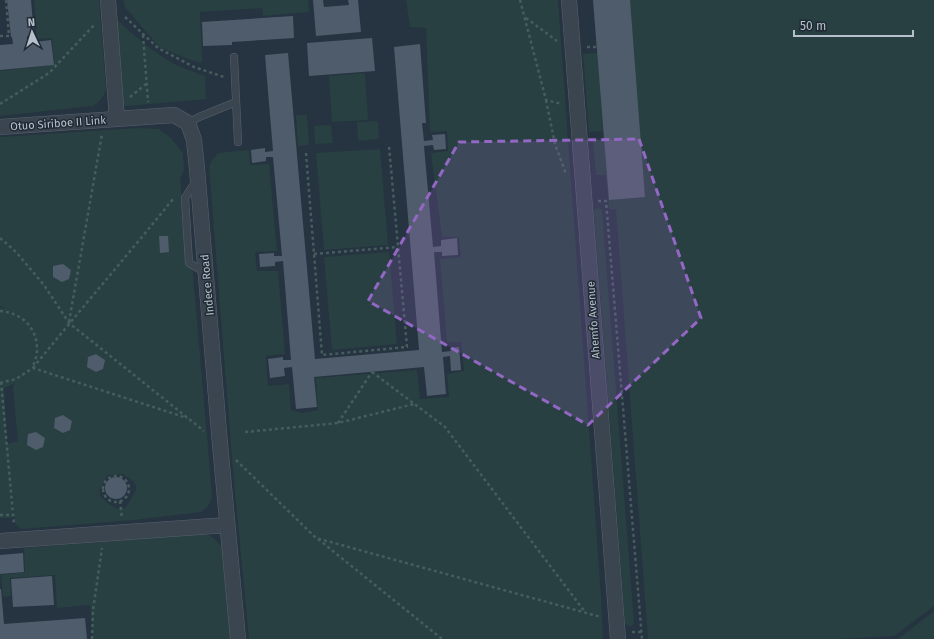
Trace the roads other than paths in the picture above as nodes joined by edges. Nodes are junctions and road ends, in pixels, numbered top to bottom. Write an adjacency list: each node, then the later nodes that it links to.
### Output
1 (569, 0): 12 (street, Ahemfo Avenue)
2 (108, 4): 5 (street)
3 (234, 57): 4 (lane)
4 (236, 102): 6 (lane); 8 (lane)
5 (110, 119): 6 (street); 7 (street, Otuo Siriboe II Link)
6 (188, 123): 9 (street, Indece Road)
7 (0, 127)
8 (238, 142)
9 (227, 525): 10 (street); 11 (street, Indece Road)
10 (0, 541)
11 (238, 639)
12 (618, 639)

